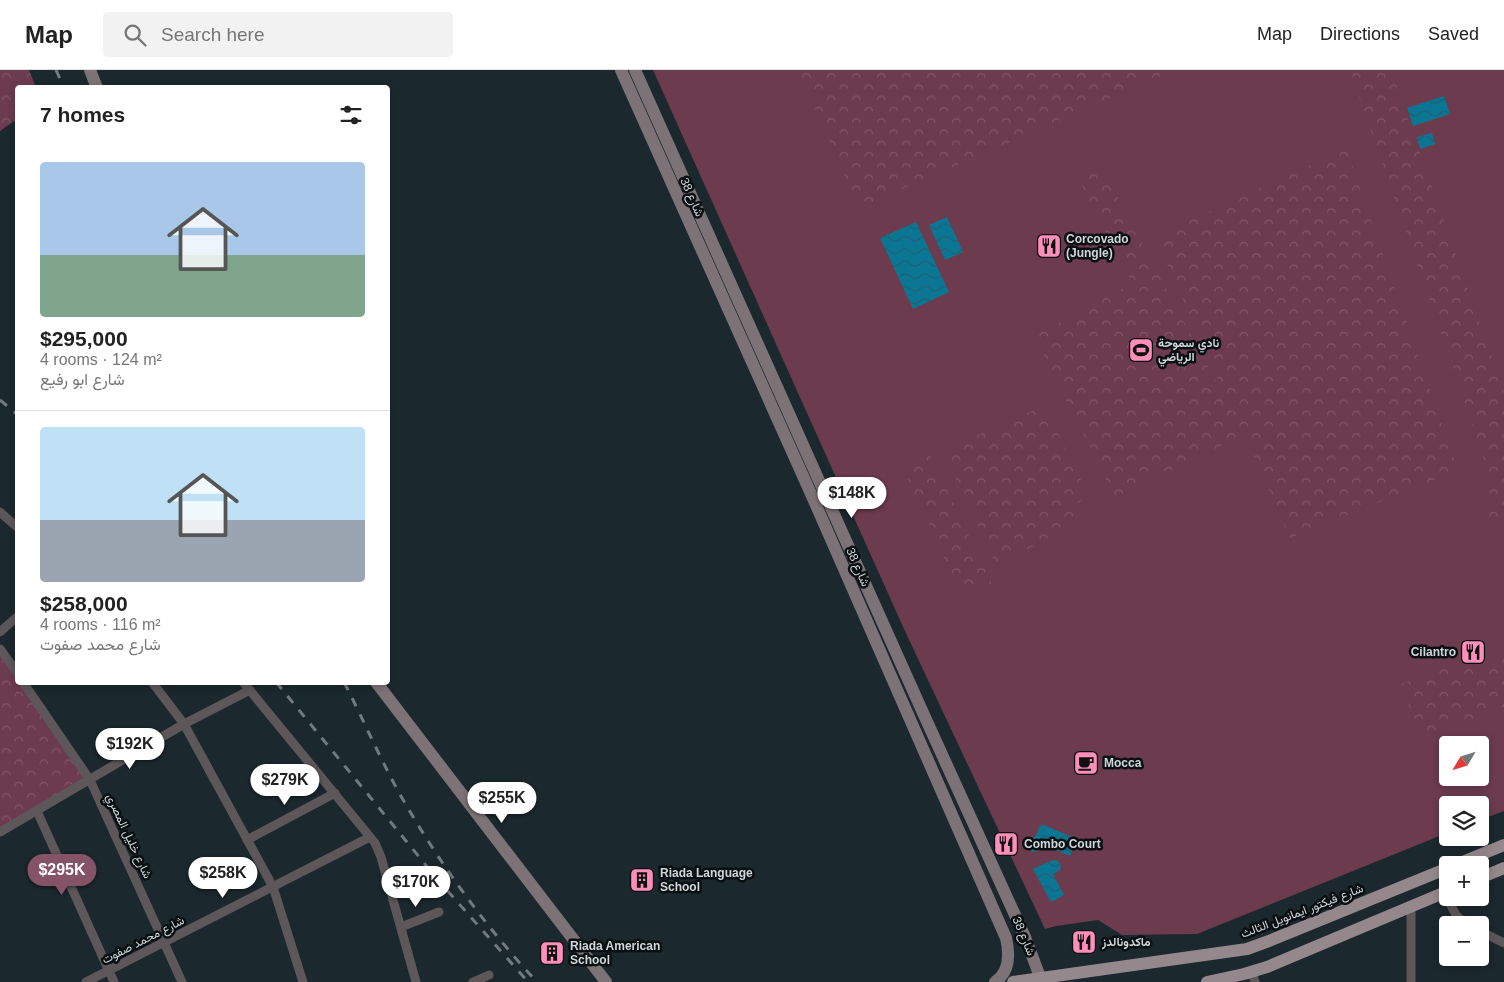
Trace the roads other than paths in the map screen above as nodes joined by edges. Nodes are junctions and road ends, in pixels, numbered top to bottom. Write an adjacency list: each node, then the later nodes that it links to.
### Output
1 (90, 70): 4 (street)
2 (621, 70): 5 (street, شارع 38)
3 (636, 70): 5 (street, شارع 38)
4 (97, 85)
5 (663, 147): 40 (street, شارع 38); 48 (street, شارع 38)
6 (0, 512): 7 (street)
7 (15, 525)
8 (15, 619): 9 (street)
9 (0, 632)
10 (0, 649): 11 (street)
11 (15, 670)
12 (25, 685): 18 (street, شارع خليل المصري)
13 (154, 685): 17 (street)
14 (246, 685): 16 (street)
15 (378, 685): 47 (street)
16 (250, 690): 17 (street); 19 (street)
17 (184, 724): 18 (street); 23 (street)
18 (90, 780): 20 (street); 35 (street, شارع خليل المصري)
19 (335, 793): 22 (street); 23 (street)
20 (36, 811): 21 (street); 37 (street)
21 (0, 832)
22 (370, 837): 29 (street, شارع محمد صفوت); 33 (street)
23 (247, 840): 29 (street)
24 (1504, 845): 25 (main road)
25 (1477, 856)
26 (1504, 868): 28 (main road)
27 (1439, 872): 40 (main road, شارع فيكتور ايمانويل الثالث)
28 (1489, 874)
29 (273, 887): 35 (street, شارع محمد صفوت); 44 (street)
30 (1439, 895): 31 (main road)
31 (1410, 906): 39 (main road); 51 (street)
32 (439, 912): 33 (street)
33 (401, 927): 45 (street)
34 (1489, 936): 36 (street)
35 (165, 943): 37 (street, شارع محمد صفوت); 43 (street, شارع خليل المصري)
36 (1504, 943)
37 (109, 971): 41 (street, شارع محمد صفوت); 42 (street)
38 (489, 975): 46 (street)
39 (1248, 978): 50 (main road)
40 (1041, 980): 49 (main road, شارع فيكتور ايمانويل الثالث)
41 (86, 982)
42 (114, 982)
43 (182, 982)
44 (303, 982)
45 (416, 982)
46 (473, 982)
47 (606, 982)
48 (995, 982)
49 (1012, 982)
50 (1207, 982)
51 (1411, 982)

